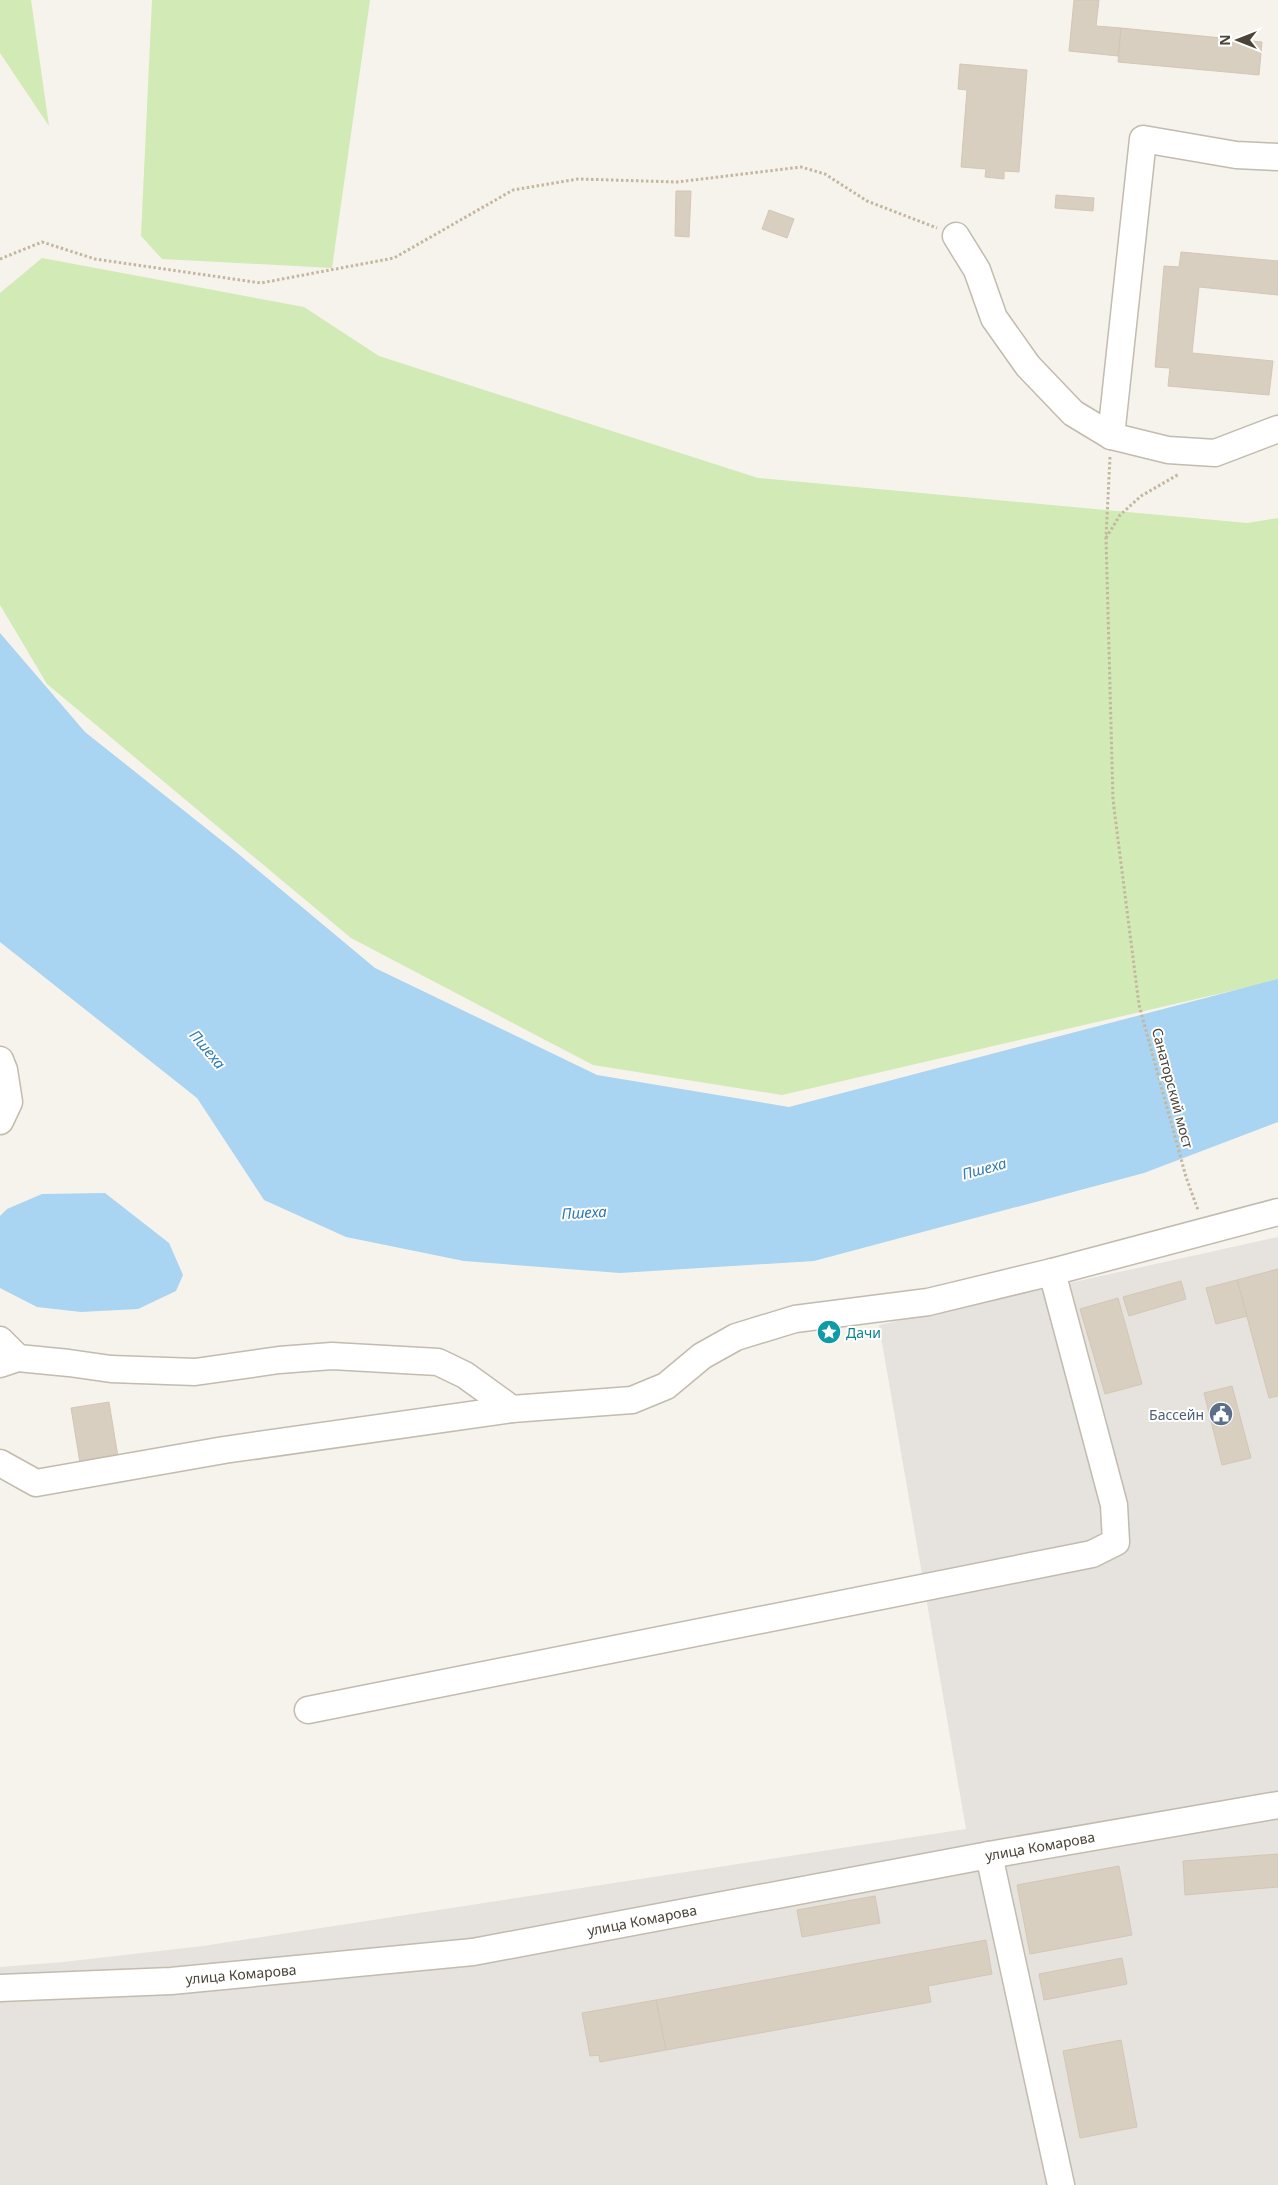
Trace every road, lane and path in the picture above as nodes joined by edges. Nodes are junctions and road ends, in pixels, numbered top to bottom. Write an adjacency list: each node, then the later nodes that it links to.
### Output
1 (1278, 157): 5 (lane)
2 (956, 236): 3 (path); 5 (lane)
3 (0, 259)
4 (1278, 429): 5 (lane)
5 (1110, 436): 7 (path, Санаторский мост)
6 (1182, 472): 7 (path)
7 (1106, 538): 11 (path, Санаторский мост)
8 (0, 1060): 9 (lane)
9 (0, 1121)
10 (1278, 1212): 11 (lane)
11 (1206, 1232): 12 (lane)
12 (1052, 1272): 14 (lane); 16 (lane)
13 (6, 1354): 14 (lane)
14 (512, 1409): 15 (lane)
15 (0, 1462)
16 (308, 1710)
17 (1278, 1804): 18 (lane, улица Комарова)
18 (989, 1855): 19 (lane, улица Комарова); 20 (lane)
19 (0, 1988)
20 (1061, 2185)

